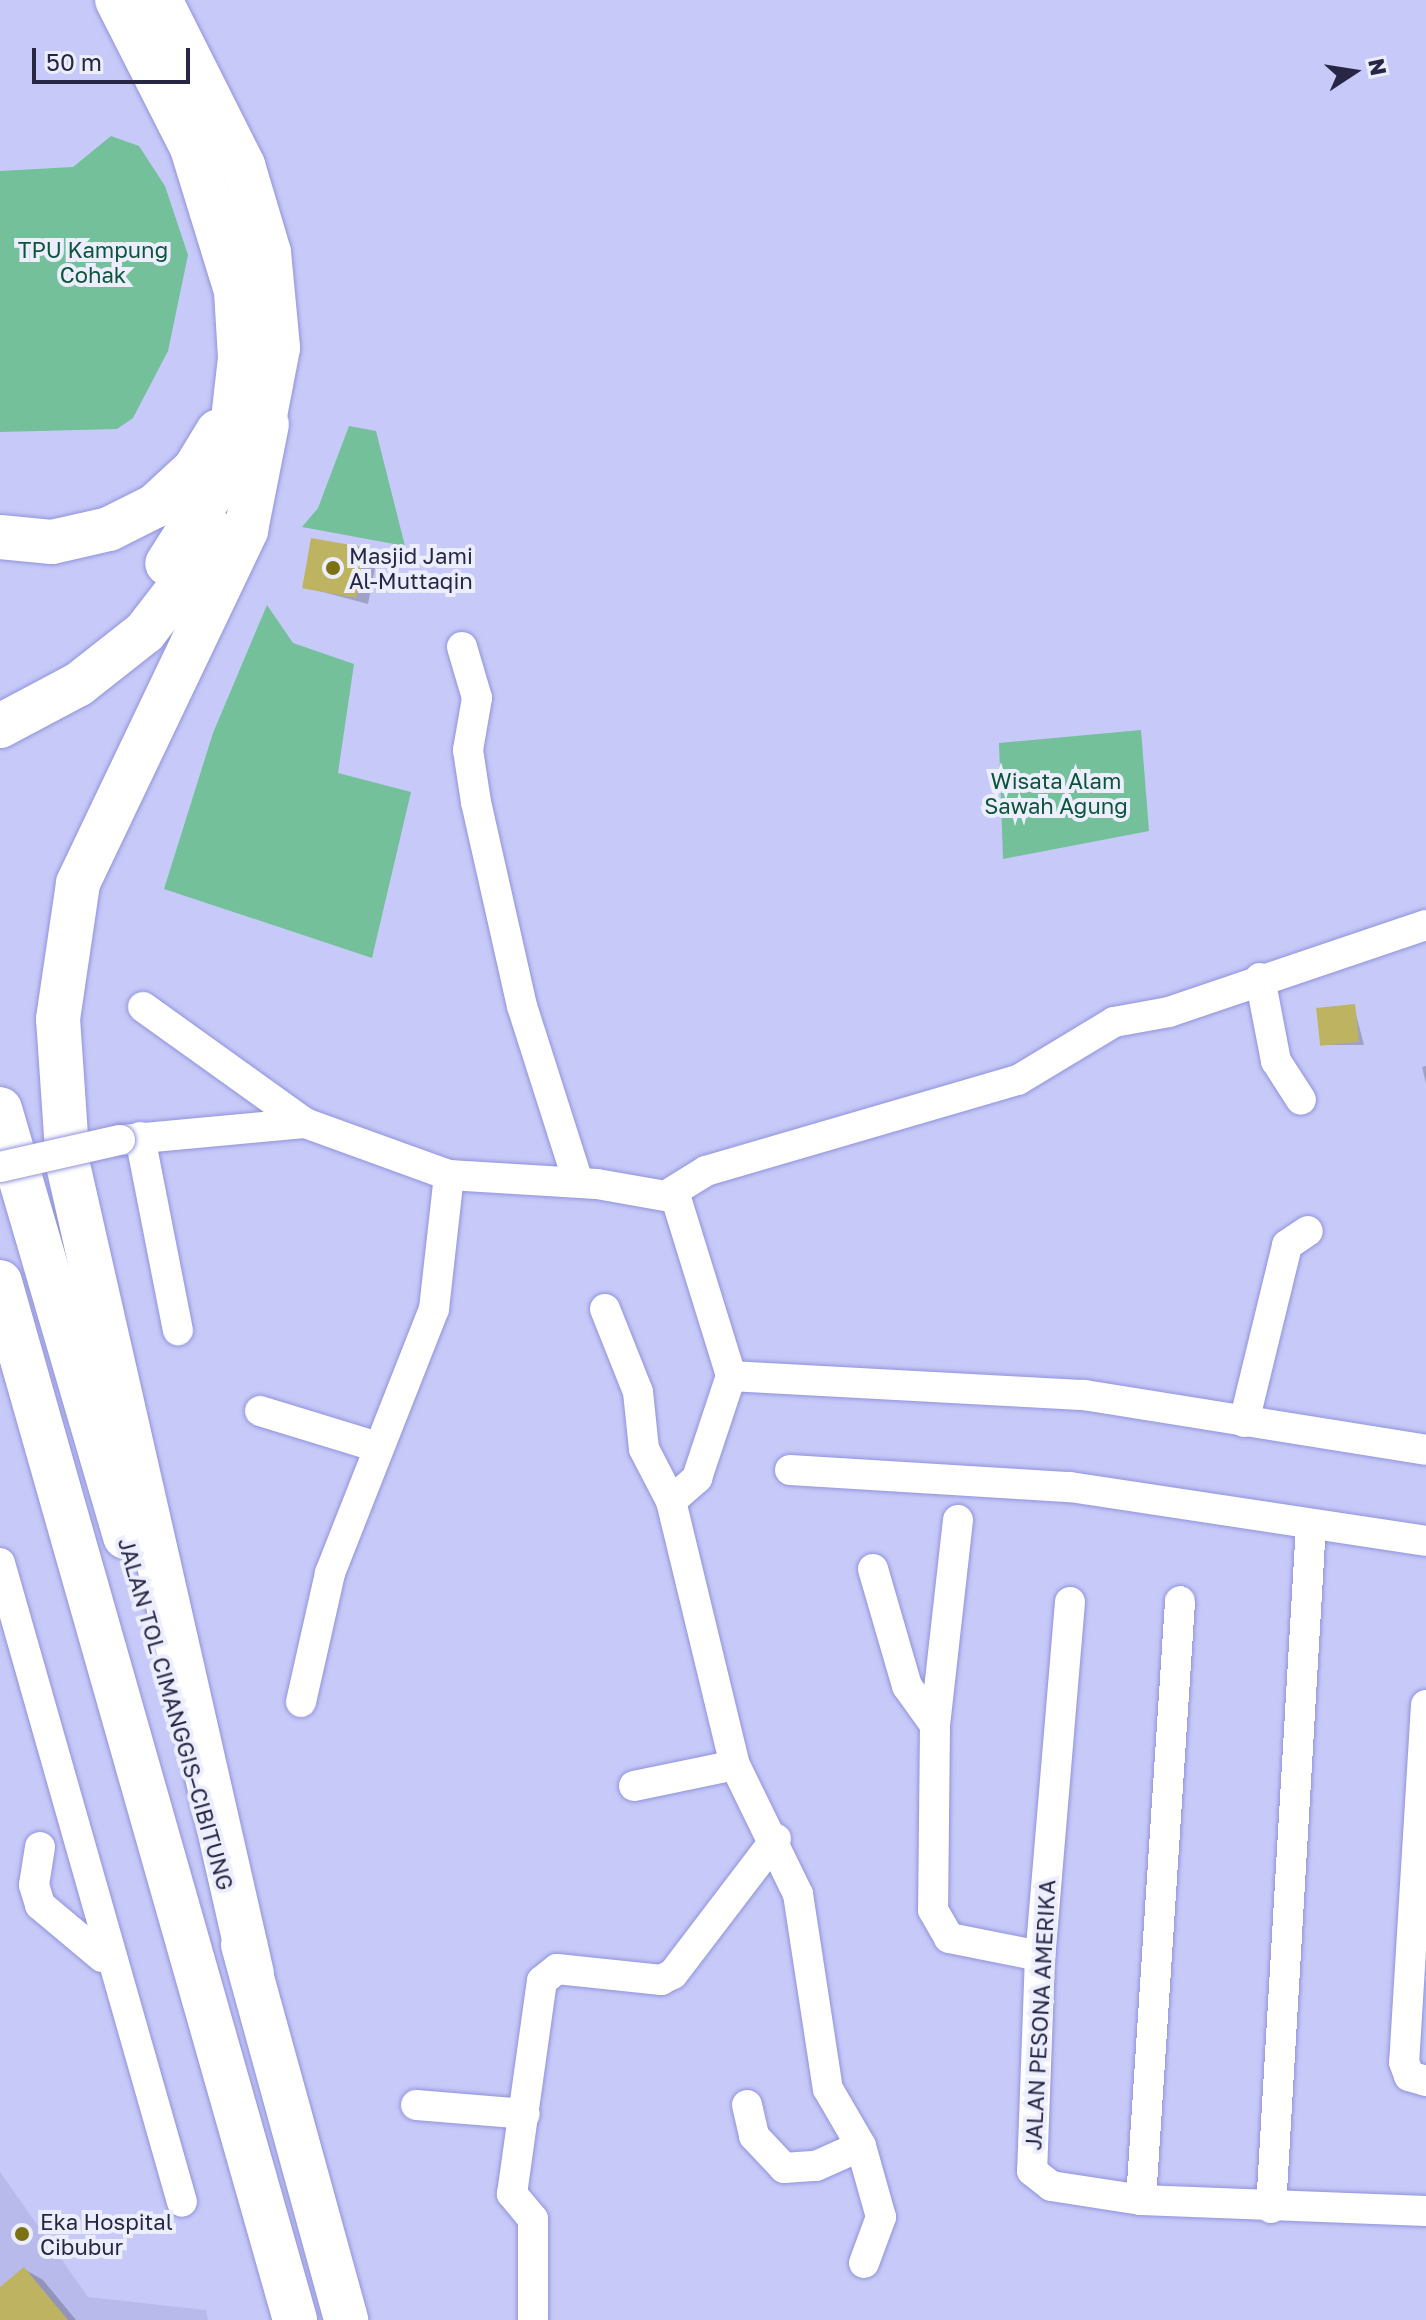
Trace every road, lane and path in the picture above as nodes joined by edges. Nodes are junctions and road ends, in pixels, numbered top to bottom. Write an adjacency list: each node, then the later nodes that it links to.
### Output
1 (117, 0): 3 (highway)
2 (160, 0): 4 (highway)
3 (240, 358): 5 (highway); 7 (highway)
4 (267, 424): 8 (highway); 51 (highway)
5 (0, 537)
6 (462, 647): 18 (street)
7 (0, 692)
8 (0, 726)
9 (1426, 925): 10 (street)
10 (1260, 978): 12 (street); 19 (street)
11 (143, 1007): 14 (street)
12 (1301, 1100)
13 (0, 1109): 51 (highway, JALAN TOL CIMANGGIS–CIBITUNG)
14 (305, 1123): 15 (street); 17 (street)
15 (130, 1138): 16 (street, bridge); 23 (street)
16 (0, 1167)
17 (449, 1175): 18 (street); 28 (street)
18 (578, 1182): 19 (street)
19 (667, 1195): 25 (street)
20 (1308, 1231): 27 (street)
21 (0, 1282): 41 (highway)
22 (605, 1309): 33 (street)
23 (178, 1330)
24 (0, 1362): 41 (highway)
25 (731, 1376): 27 (street); 33 (street)
26 (260, 1411): 28 (street)
27 (1244, 1422): 29 (street)
28 (378, 1447): 42 (street)
29 (1426, 1450)
30 (790, 1470): 31 (street)
31 (945, 1480): 32 (street); 34 (street)
32 (998, 1484): 34 (street); 35 (street)
33 (671, 1501): 45 (street)
34 (958, 1520): 44 (street)
35 (1311, 1525): 36 (street); 59 (street)
36 (1426, 1541)
37 (0, 1563): 50 (street)
38 (873, 1569): 44 (street)
39 (1180, 1601): 57 (street)
40 (1070, 1602): 49 (street, JALAN PESONA AMERIKA)
41 (97, 1613): 62 (highway)
42 (301, 1702)
43 (1426, 1705): 52 (street)
44 (935, 1725): 49 (street)
45 (735, 1765): 46 (street); 47 (street)
46 (634, 1786)
47 (776, 1839): 55 (street); 56 (street)
48 (40, 1847): 50 (street)
49 (1040, 1956): 57 (street, JALAN PESONA AMERIKA)
50 (99, 1959): 58 (street)
51 (252, 1974): 63 (highway, JALAN TOL CIMANGGIS–CIBITUNG)
52 (1426, 2081)
53 (416, 2105): 55 (street)
54 (747, 2105): 56 (street)
55 (525, 2114): 64 (street)
56 (861, 2146): 61 (street)
57 (1141, 2200): 59 (street, JALAN PESONA AMERIKA)
58 (182, 2202)
59 (1271, 2208): 60 (street, JALAN PESONA AMERIKA)
60 (1426, 2211)
61 (864, 2263)
62 (295, 2320)
63 (346, 2320)
64 (533, 2320)

